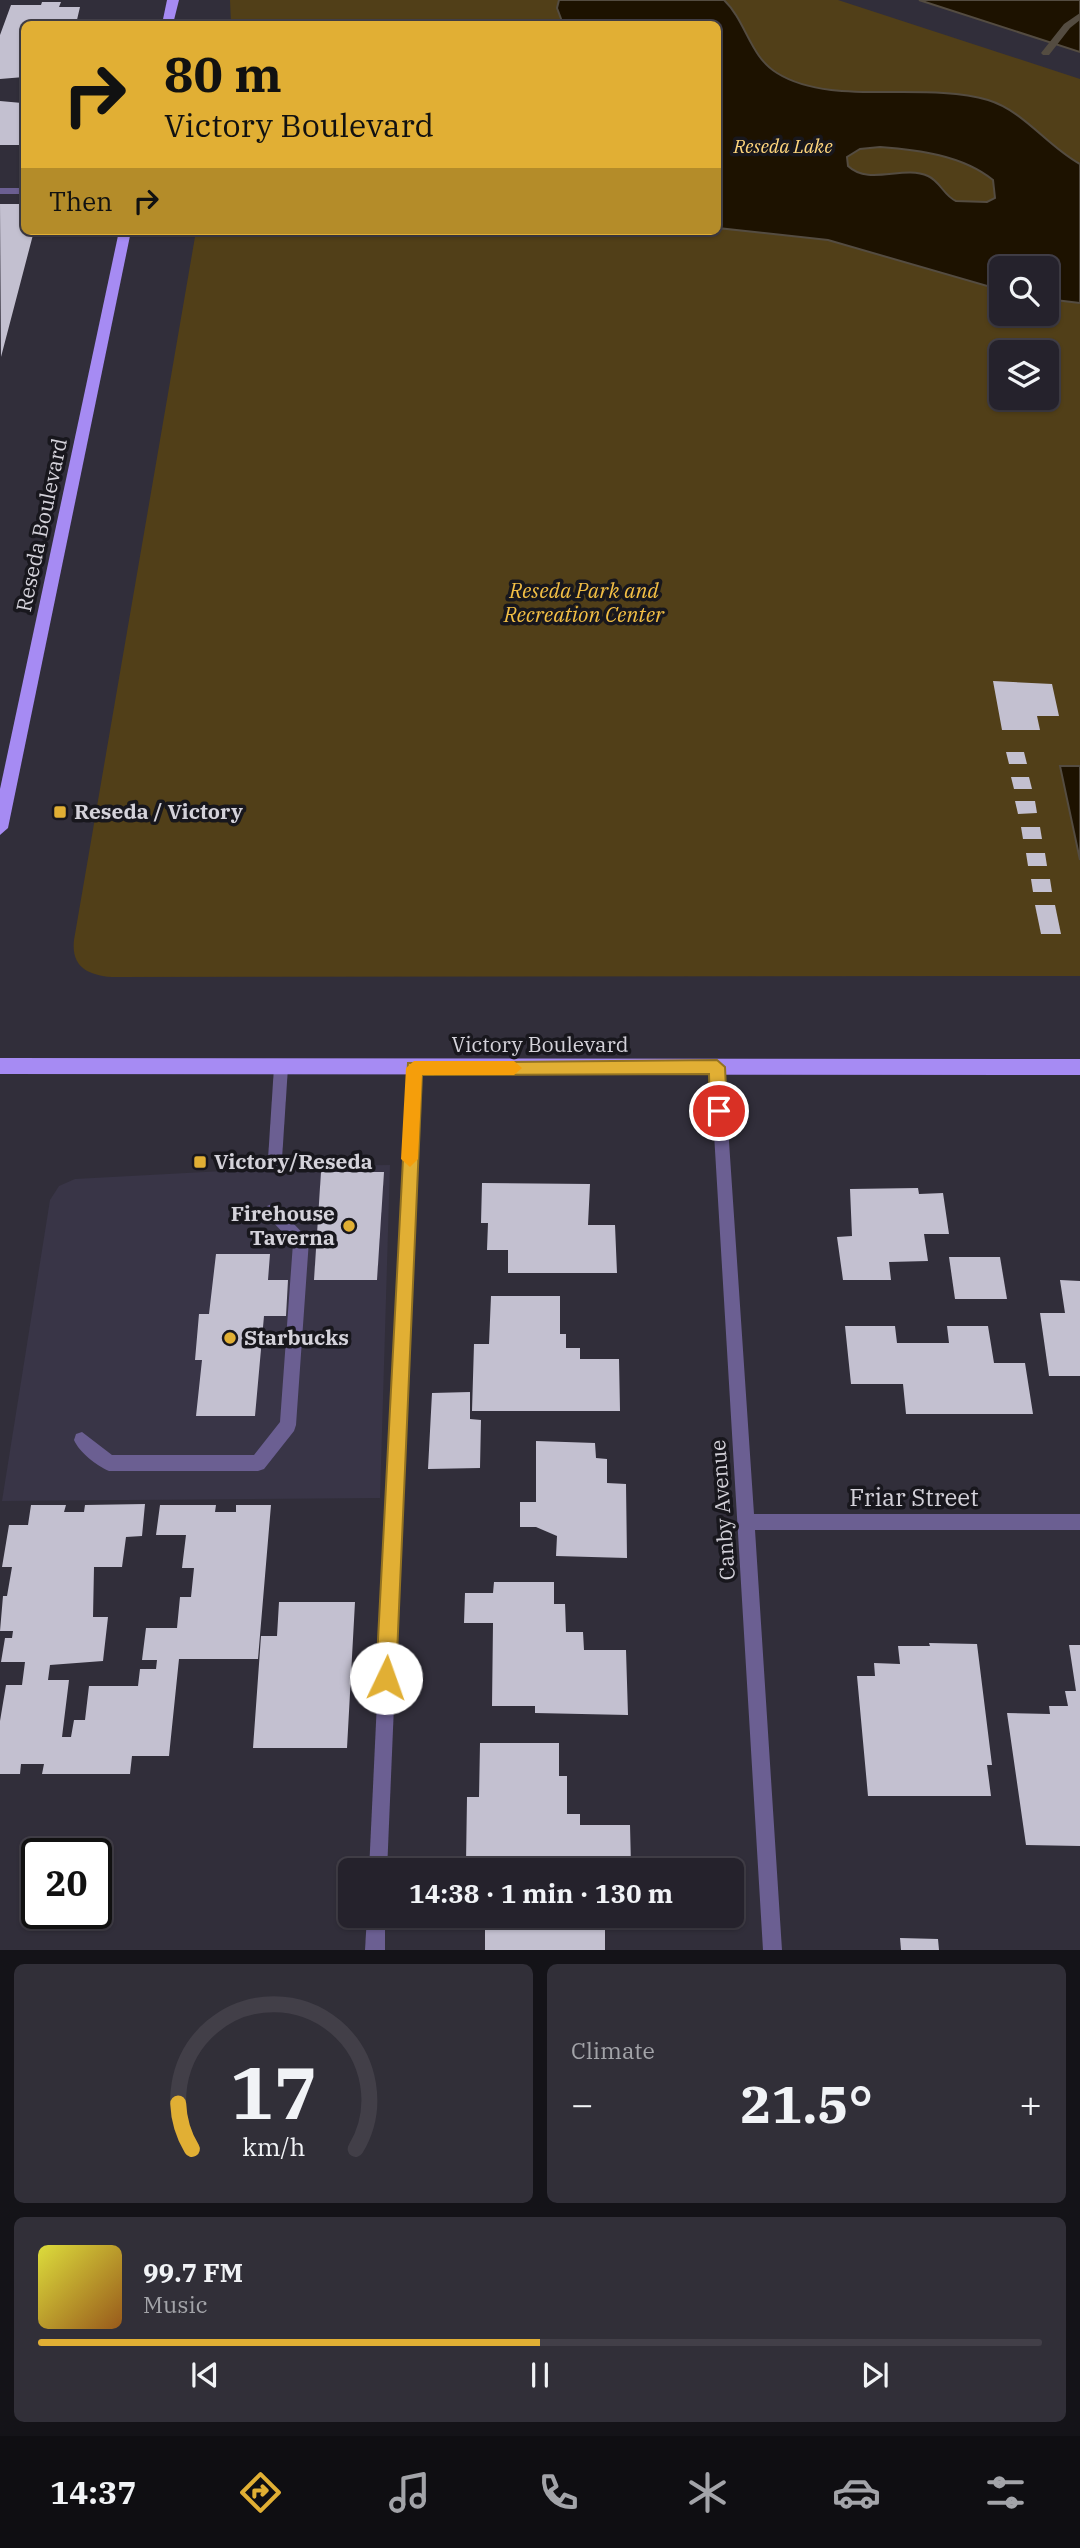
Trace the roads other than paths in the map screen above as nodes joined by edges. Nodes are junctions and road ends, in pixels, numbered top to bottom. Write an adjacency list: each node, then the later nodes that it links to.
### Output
1 (173, 0): 2 (main road)
2 (169, 21)
3 (0, 191): 4 (street)
4 (21, 191)
5 (124, 235): 6 (main road, Reseda Boulevard)
6 (0, 828)
7 (0, 1066): 8 (main road, Victory Boulevard)
8 (281, 1067): 11 (main road, Victory Boulevard); 12 (street)
9 (717, 1067): 10 (main road, Victory Boulevard); 11 (main road, Victory Boulevard); 15 (street, Canby Avenue)
10 (1080, 1067)
11 (414, 1068): 17 (street)
12 (275, 1159)
13 (272, 1211): 14 (street)
14 (82, 1440)
15 (747, 1522): 16 (street, Friar Street); 20 (street, Canby Avenue)
16 (1080, 1522)
17 (379, 1858)
18 (376, 1928): 19 (street)
19 (375, 1950)
20 (773, 1950)

